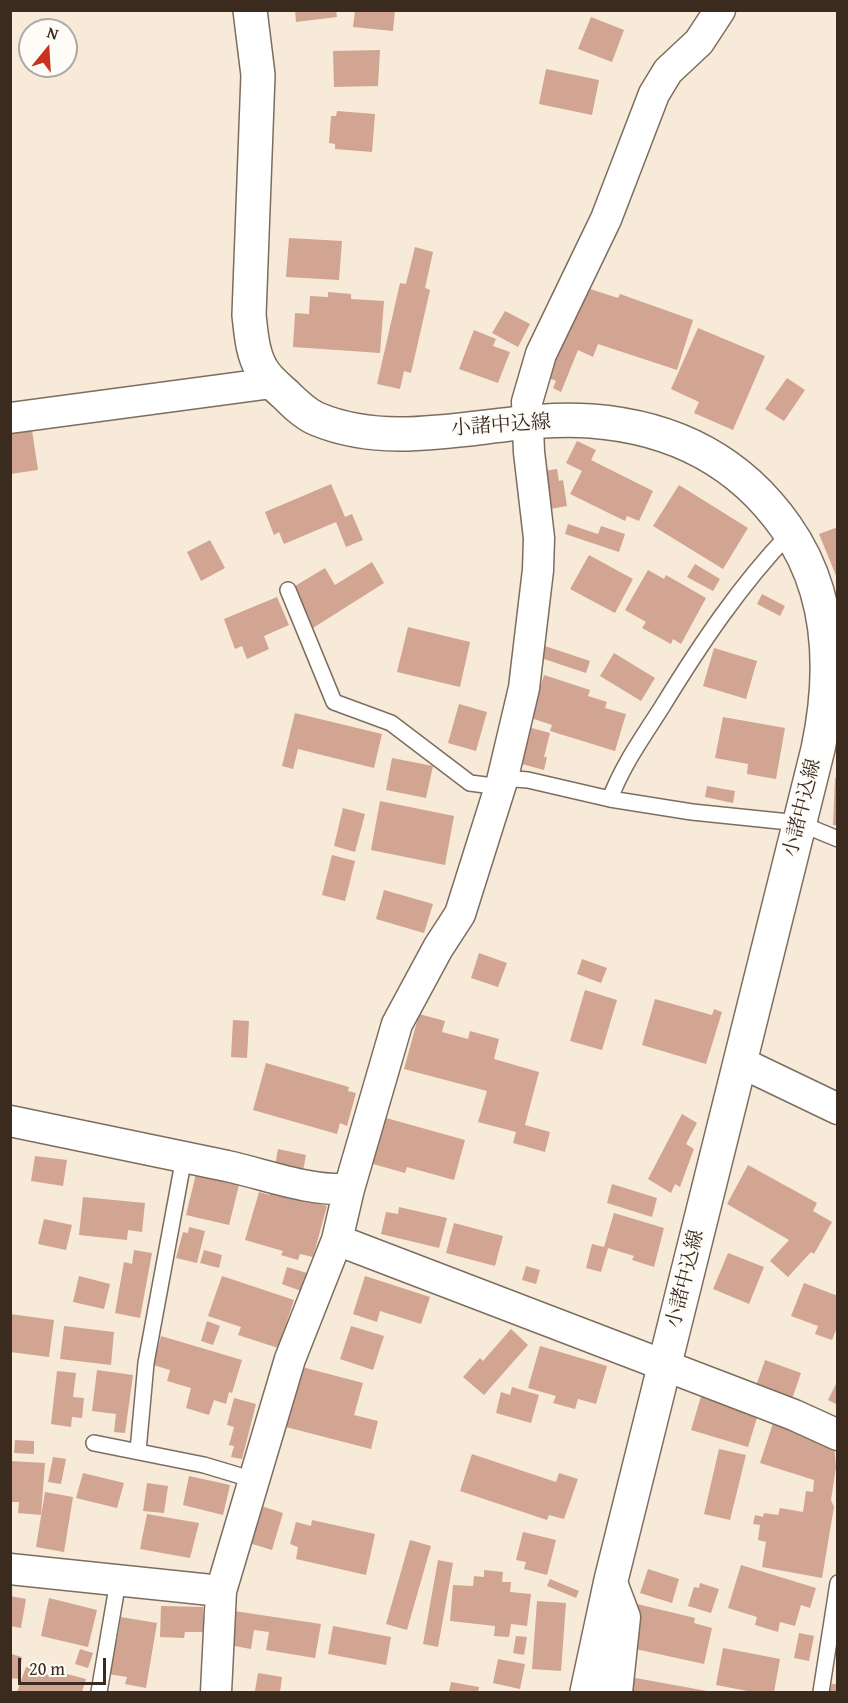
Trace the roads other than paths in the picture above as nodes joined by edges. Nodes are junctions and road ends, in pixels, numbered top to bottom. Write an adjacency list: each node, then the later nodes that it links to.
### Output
1 (250, 10): 3 (main road, 小諸中込線)
2 (720, 10): 5 (street)
3 (272, 382): 4 (street); 5 (main road, 小諸中込線)
4 (10, 418)
5 (527, 422): 6 (main road, 小諸中込線); 8 (street)
6 (790, 533): 9 (lane); 10 (main road, 小諸中込線)
7 (288, 590): 8 (lane)
8 (502, 782): 9 (lane); 16 (street)
9 (610, 799): 10 (lane)
10 (799, 823): 11 (lane); 12 (main road, 小諸中込線)
11 (837, 839)
12 (740, 1062): 13 (street); 18 (main road, 小諸中込線)
13 (837, 1109)
14 (10, 1122): 15 (street)
15 (184, 1157): 16 (street); 21 (lane)
16 (349, 1189): 17 (street)
17 (337, 1240): 18 (street); 22 (street)
18 (665, 1365): 19 (street); 24 (main road, 小諸中込線)
19 (837, 1435)
20 (94, 1443): 21 (lane)
21 (138, 1451): 22 (lane)
22 (254, 1480): 27 (street)
23 (10, 1569): 25 (street)
24 (611, 1580): 30 (main road, 小諸中込線); 31 (street)
25 (118, 1581): 27 (street); 28 (lane)
26 (837, 1583): 32 (lane)
27 (221, 1592): 29 (street)
28 (99, 1692)
29 (216, 1692)
30 (587, 1692)
31 (617, 1692)
32 (821, 1692)

